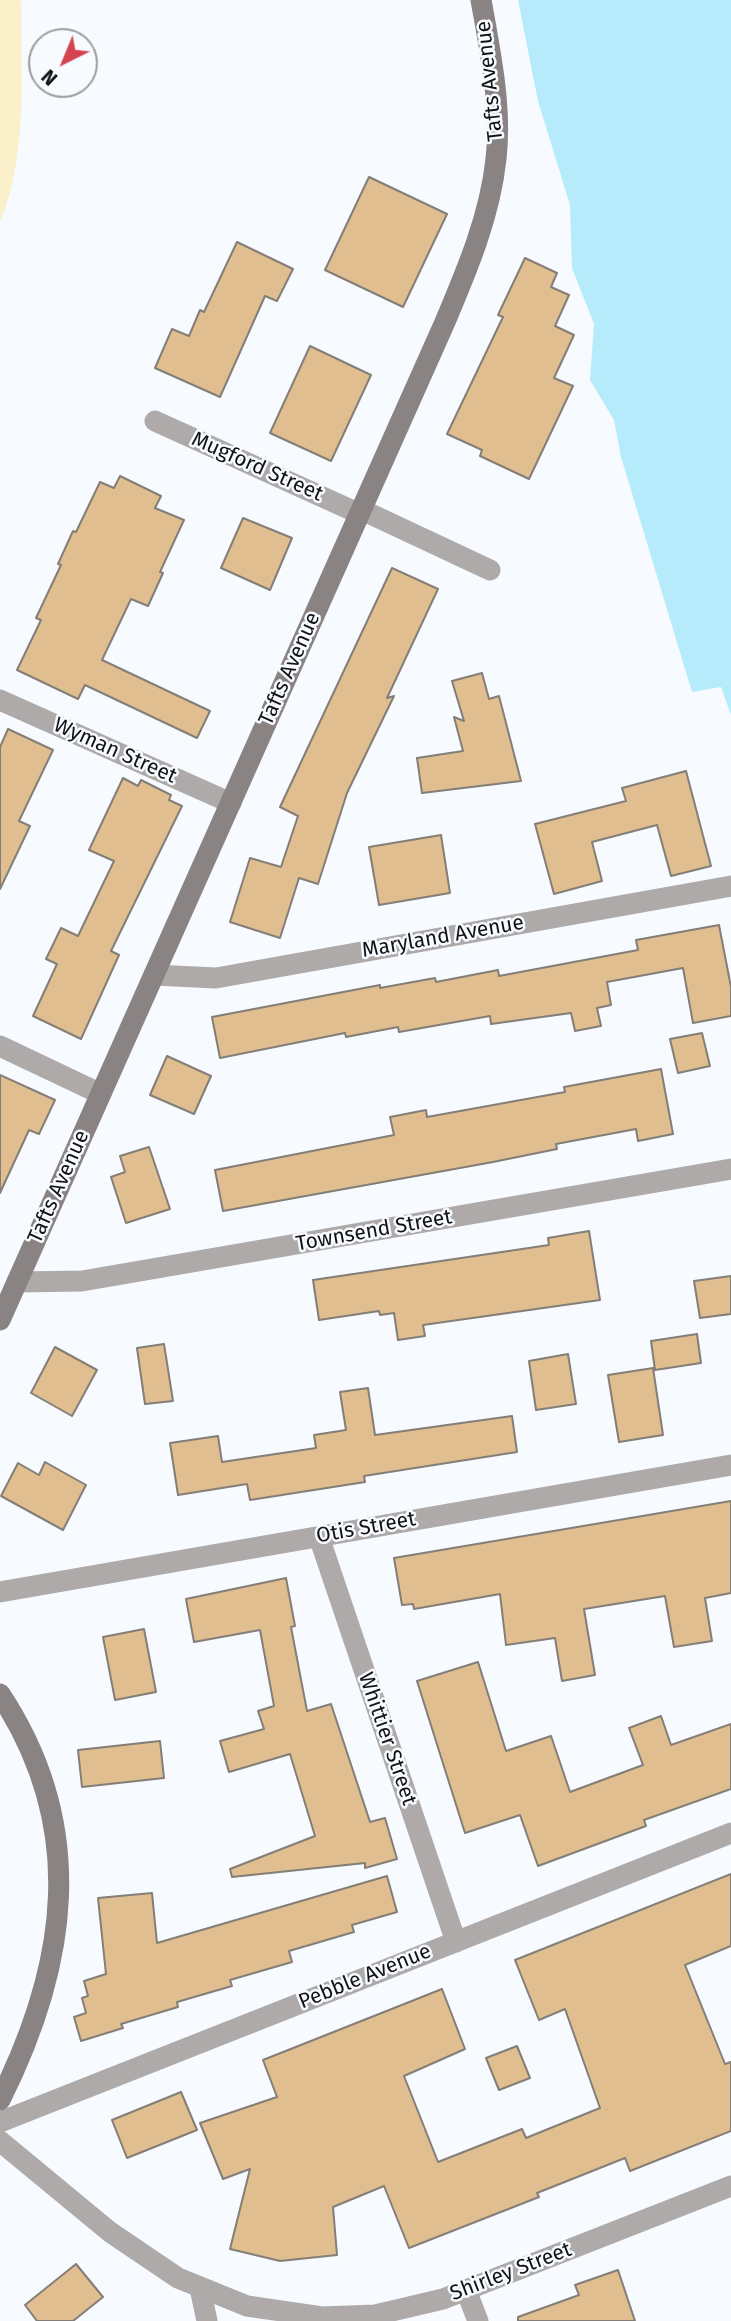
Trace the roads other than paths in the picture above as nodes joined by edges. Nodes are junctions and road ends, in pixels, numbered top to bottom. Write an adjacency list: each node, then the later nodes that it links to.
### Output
1 (481, 0): 3 (main road, Tafts Avenue)
2 (155, 421): 3 (street, Mugford Street)
3 (361, 512): 4 (street, Mugford Street); 6 (main road, Tafts Avenue)
4 (490, 570)
5 (0, 699): 6 (street, Wyman Street)
6 (231, 803): 8 (main road, Tafts Avenue)
7 (731, 886): 8 (street, Maryland Avenue)
8 (154, 975): 10 (main road, Tafts Avenue)
9 (0, 1046): 10 (street)
10 (101, 1094): 12 (main road, Tafts Avenue)
11 (731, 1169): 12 (street, Townsend Street)
12 (17, 1282): 13 (main road, Tafts Avenue)
13 (0, 1320)
14 (731, 1465): 15 (street, Otis Street)
15 (319, 1536): 16 (street, Otis Street); 19 (street, Whittier Street)
16 (0, 1592)
17 (0, 1694): 20 (main road)
18 (731, 1833): 19 (street, Pebble Avenue)
19 (456, 1942): 21 (street, Pebble Avenue)
20 (0, 2100)
21 (0, 2122)
22 (0, 2141): 24 (street, Shirley Street)
23 (731, 2186): 25 (street, Shirley Street)
24 (200, 2288): 25 (street, Shirley Street); 26 (street)
25 (466, 2290): 27 (street)
26 (207, 2321)
27 (478, 2321)

